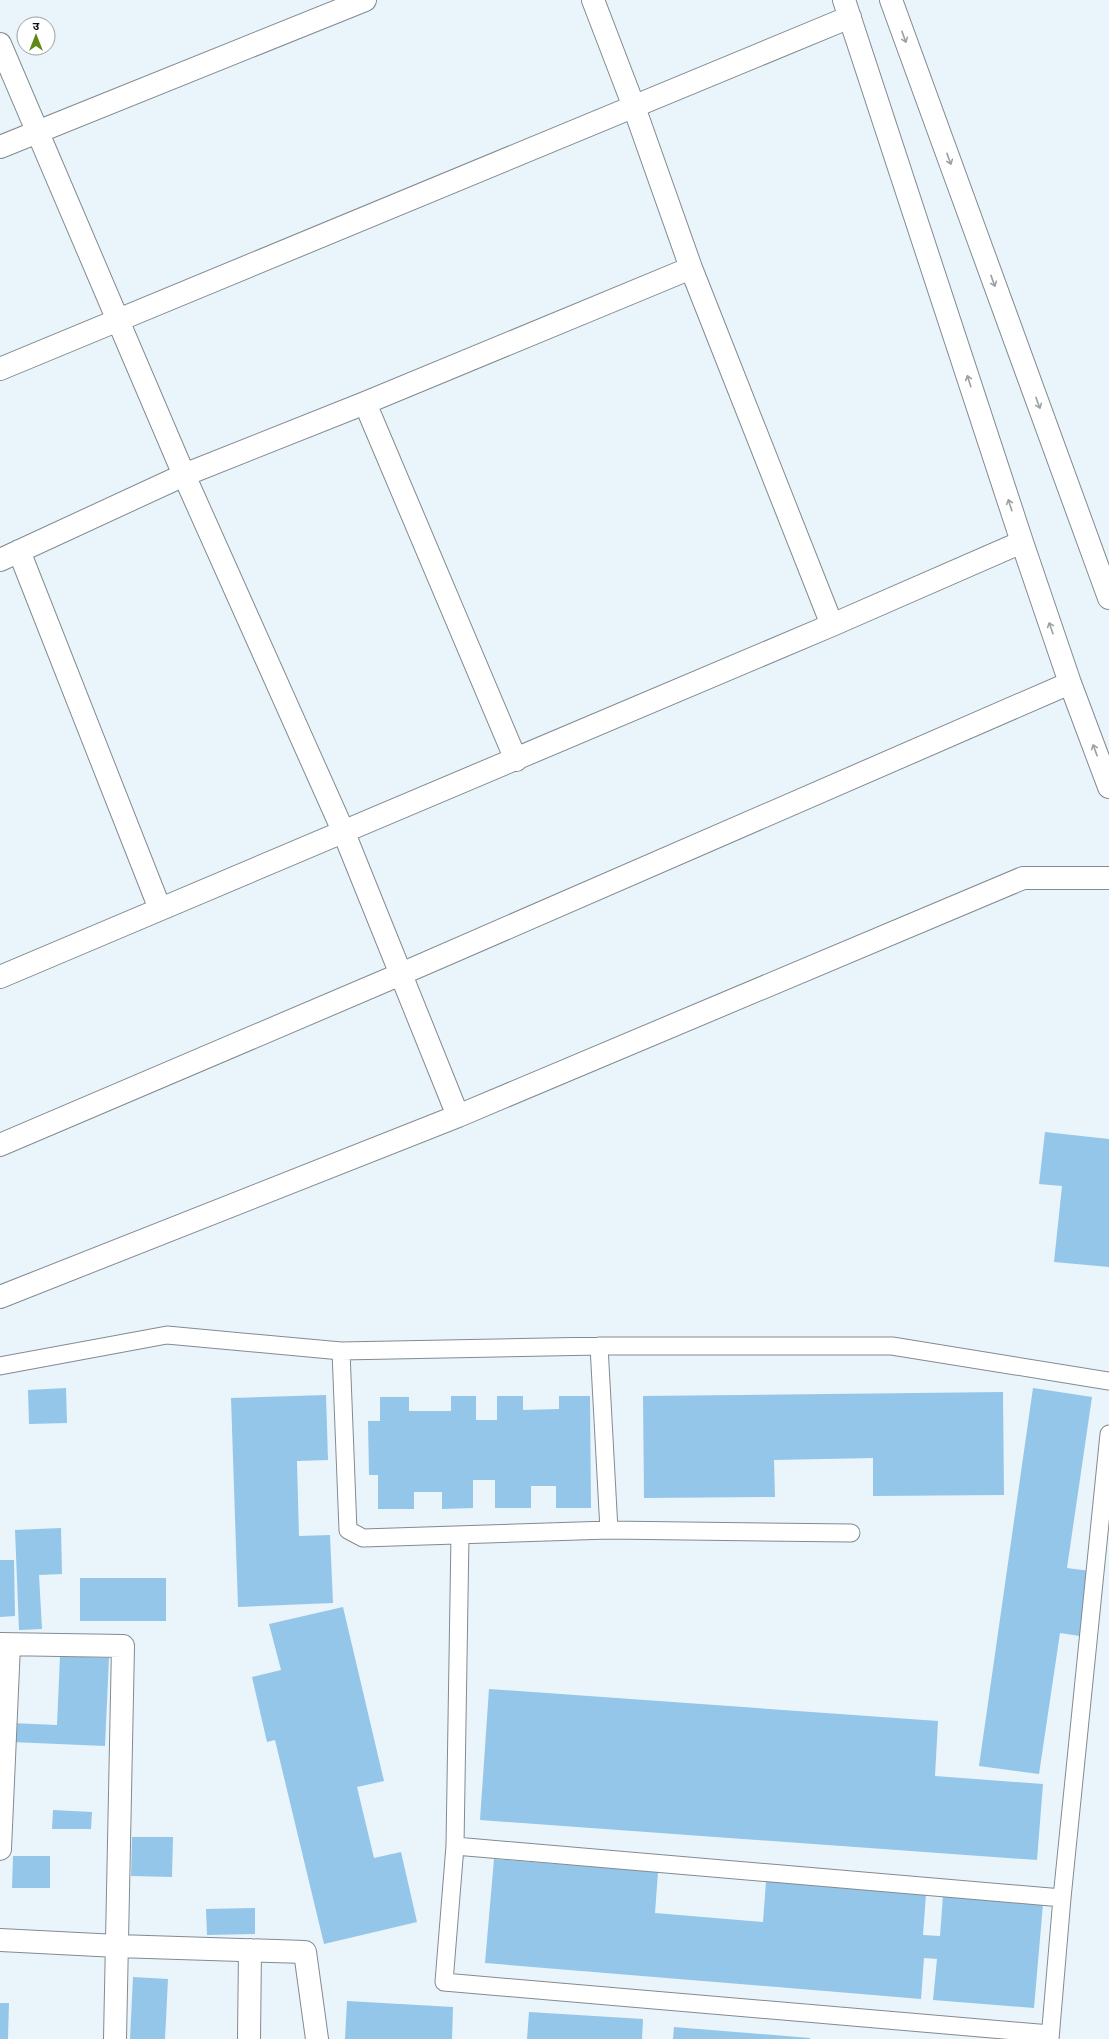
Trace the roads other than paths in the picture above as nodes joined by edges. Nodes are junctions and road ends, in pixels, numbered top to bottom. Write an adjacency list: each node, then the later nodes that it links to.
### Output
1 (365, 0): 7 (street)
2 (593, 0): 6 (street)
3 (891, 0): 16 (street, one-way to 16)
4 (847, 9): 6 (street); 14 (street, one-way to 4)
5 (0, 44): 7 (street)
6 (634, 107): 9 (street); 10 (street)
7 (36, 131): 8 (street); 10 (street)
8 (0, 147)
9 (691, 268): 12 (street); 17 (street)
10 (119, 321): 11 (street); 13 (street)
11 (0, 370)
12 (365, 404): 13 (street); 19 (street)
13 (184, 475): 15 (street); 21 (street)
14 (1022, 542): 17 (street); 18 (street, one-way to 14)
15 (9, 556): 23 (street)
16 (1109, 598)
17 (832, 625): 19 (street)
18 (1070, 683): 20 (street, one-way to 18); 24 (street)
19 (516, 760): 21 (street)
20 (1109, 787)
21 (344, 833): 23 (street); 24 (street)
22 (1109, 878): 26 (street)
23 (160, 909): 25 (street)
24 (401, 974): 26 (street); 27 (street)
25 (0, 977)
26 (458, 1116): 28 (street)
27 (0, 1145)
28 (0, 1297)
29 (599, 1346): 30 (lane); 32 (lane); 34 (lane)
30 (341, 1352): 31 (lane); 36 (lane)
31 (0, 1366)
32 (1109, 1381)
33 (1109, 1434): 40 (lane)
34 (609, 1530): 35 (lane); 36 (lane)
35 (851, 1533)
36 (460, 1535): 38 (lane)
37 (4, 1645): 39 (street); 42 (street)
38 (455, 1846): 40 (lane); 44 (lane)
39 (0, 1848)
40 (1062, 1898): 44 (lane)
41 (0, 1940): 42 (street)
42 (117, 1946): 43 (street); 45 (street)
43 (250, 1950): 46 (street); 47 (street)
44 (1050, 2037)
45 (115, 2039)
46 (249, 2039)
47 (317, 2039)

